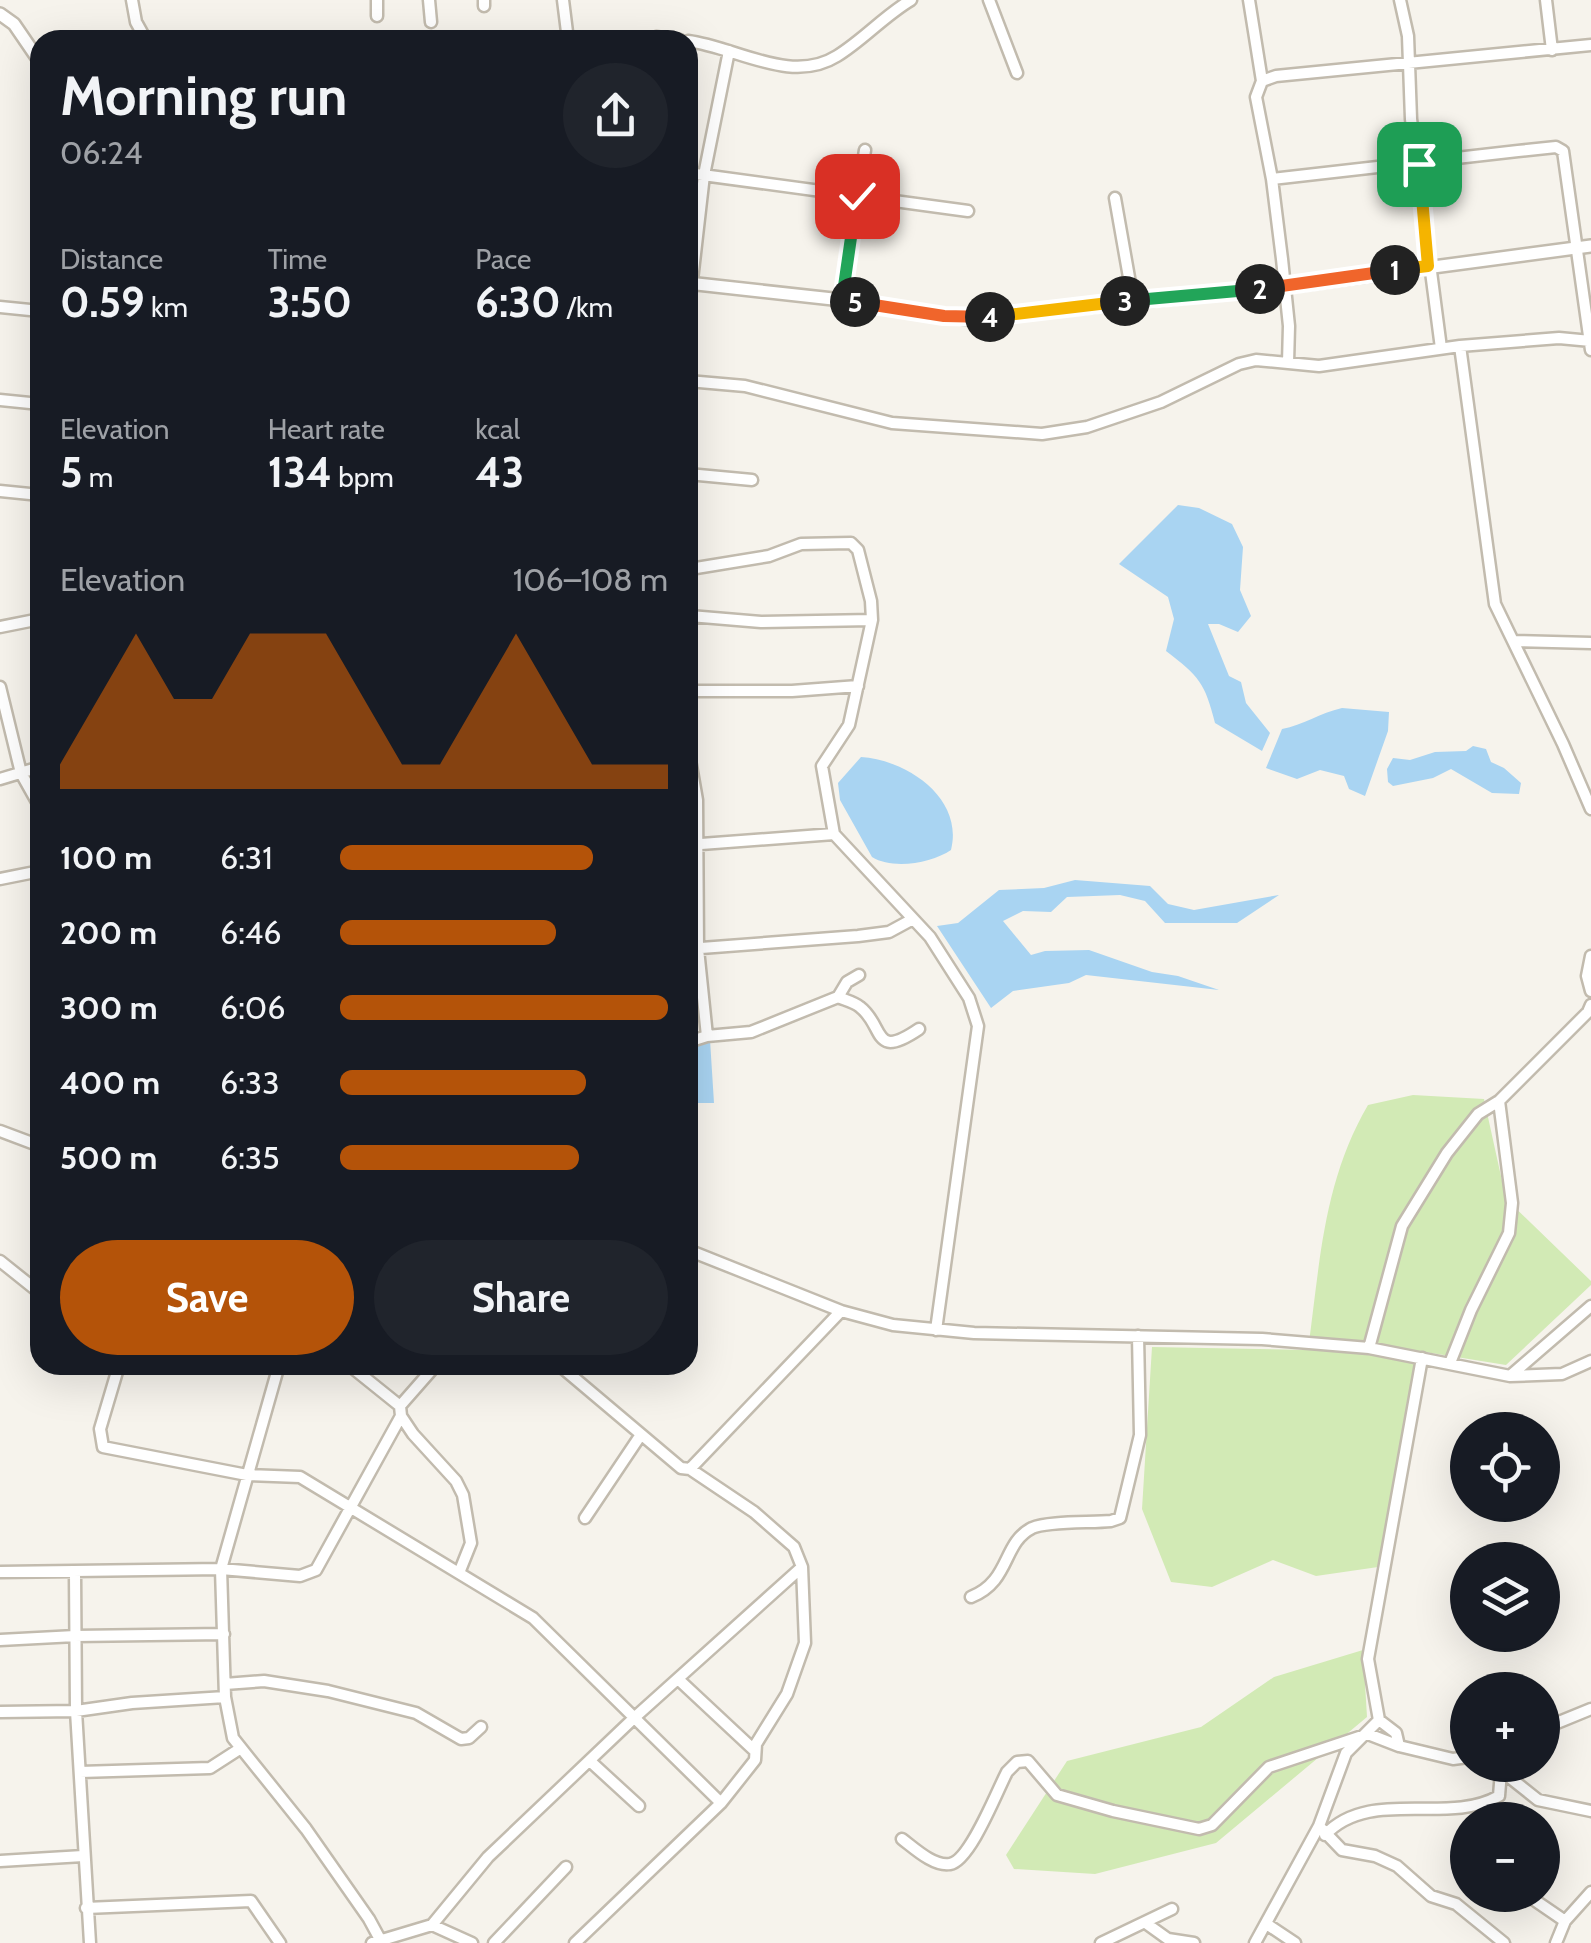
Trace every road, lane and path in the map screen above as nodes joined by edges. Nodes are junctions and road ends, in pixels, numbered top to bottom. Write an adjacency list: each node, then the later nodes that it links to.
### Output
1 (132, 0): 13 (street)
2 (376, 0): 11 (street)
3 (429, 0): 12 (street)
4 (563, 0): 14 (street)
5 (911, 0): 19 (street)
6 (989, 0): 21 (street)
7 (1249, 0): 22 (street)
8 (1400, 0): 20 (street)
9 (1546, 0): 18 (street)
10 (0, 14): 17 (street)
11 (377, 16)
12 (431, 22)
13 (140, 30)
14 (567, 30)
15 (698, 44): 19 (street)
16 (1591, 45): 18 (street)
17 (30, 47)
18 (1552, 50): 20 (street)
19 (728, 51): 26 (street)
20 (1410, 65): 22 (street); 24 (street)
21 (1017, 72)
22 (1262, 82): 27 (street)
23 (864, 150): 28 (street)
24 (1419, 164): 27 (street); 33 (street); 34 (street)
25 (698, 174): 26 (street)
26 (704, 175): 28 (street); 31 (street)
27 (1272, 179): 36 (street)
28 (857, 196): 30 (street); 37 (street)
29 (1114, 198): 38 (street)
30 (968, 211)
31 (698, 222)
32 (1591, 246): 33 (street)
33 (1576, 248): 34 (street); 41 (street)
34 (1428, 266): 36 (street); 43 (street)
35 (698, 285): 37 (street)
36 (1283, 287): 38 (street); 44 (street)
37 (842, 300): 38 (street)
38 (1133, 300)
39 (0, 307): 40 (street)
40 (30, 311)
41 (1590, 344): 42 (street)
42 (1460, 346): 43 (street); 57 (street)
43 (1440, 348): 44 (street)
44 (1288, 363): 45 (street)
45 (698, 382)
46 (0, 400): 47 (street)
47 (30, 403)
48 (698, 475): 49 (street)
49 (752, 480)
50 (0, 490): 51 (street)
51 (30, 494)
52 (698, 564): 54 (street)
53 (698, 617): 54 (street)
54 (872, 620): 59 (street)
55 (30, 621): 56 (street)
56 (0, 627)
57 (1514, 641): 58 (street); 66 (street)
58 (1591, 643)
59 (858, 686): 61 (street); 67 (street)
60 (0, 687): 63 (street)
61 (698, 691)
62 (30, 770): 63 (street)
63 (20, 773): 64 (street); 65 (street)
64 (0, 779)
65 (30, 790)
66 (1591, 809)
67 (834, 834): 68 (street); 71 (street)
68 (698, 845)
69 (30, 873): 70 (street)
70 (0, 879)
71 (914, 919): 72 (street); 90 (street)
72 (698, 949)
73 (1591, 956): 76 (street)
74 (859, 975): 77 (street)
75 (698, 980): 80 (street)
76 (1591, 991)
77 (838, 997): 79 (street); 80 (street)
78 (1591, 1005): 82 (street)
79 (919, 1029)
80 (707, 1036): 81 (street)
81 (698, 1039)
82 (1499, 1101): 92 (street); 95 (street)
83 (0, 1131): 84 (street)
84 (30, 1142)
85 (698, 1254): 89 (street)
86 (0, 1261): 87 (street)
87 (30, 1285)
88 (1591, 1306): 101 (street)
89 (840, 1311): 90 (street); 104 (street)
90 (936, 1330): 91 (street)
91 (1138, 1336): 92 (street); 113 (street)
92 (1369, 1348): 93 (street)
93 (1422, 1358): 95 (street); 124 (street)
94 (1591, 1362): 101 (street)
95 (1450, 1363): 101 (street)
96 (115, 1375): 105 (street)
97 (277, 1375): 105 (street)
98 (361, 1375): 102 (street)
99 (428, 1375): 102 (street)
100 (570, 1375): 103 (street)
101 (1510, 1376)
102 (401, 1411): 106 (street); 112 (street)
103 (640, 1436): 104 (street); 107 (street)
104 (690, 1469): 108 (street)
105 (247, 1475): 106 (street); 109 (street)
106 (350, 1507): 109 (street); 112 (street)
107 (585, 1518)
108 (802, 1568): 117 (street); 130 (street)
109 (221, 1569): 111 (street); 114 (street)
110 (0, 1572): 111 (street)
111 (75, 1573): 115 (street)
112 (460, 1574): 123 (street)
113 (971, 1597)
114 (224, 1634): 115 (street); 118 (street)
115 (75, 1636): 116 (street); 121 (street)
116 (0, 1640)
117 (678, 1679): 123 (street); 130 (street)
118 (225, 1684): 119 (street); 126 (street)
119 (225, 1697): 121 (street); 129 (street)
120 (1591, 1709): 125 (street)
121 (76, 1711): 122 (street); 133 (street)
122 (0, 1712)
123 (634, 1718): 132 (street); 136 (street)
124 (1379, 1720): 127 (street); 128 (street)
125 (1560, 1722)
126 (481, 1727)
127 (1368, 1734): 128 (street); 139 (street); 140 (street)
128 (1399, 1746): 131 (street)
129 (241, 1748): 133 (street); 152 (street)
130 (754, 1750): 136 (street)
131 (1450, 1759)
132 (591, 1762): 137 (street); 150 (street)
133 (80, 1772): 141 (street)
134 (1498, 1782): 139 (street)
135 (1516, 1782): 138 (street)
136 (720, 1803): 157 (street)
137 (638, 1806)
138 (1591, 1811)
139 (1322, 1831): 151 (street); 162 (street)
140 (902, 1839)
141 (83, 1856): 142 (street); 145 (street)
142 (0, 1861)
143 (566, 1866): 156 (street)
144 (1591, 1892): 148 (street)
145 (86, 1908): 153 (street); 154 (street)
146 (1172, 1909): 149 (street)
147 (1552, 1912): 148 (street)
148 (1565, 1921): 163 (street)
149 (1147, 1924): 158 (street); 159 (street)
150 (432, 1926): 152 (street); 155 (street)
151 (1268, 1926): 160 (street); 161 (street)
152 (378, 1942)
153 (90, 1943)
154 (280, 1943)
155 (472, 1943)
156 (494, 1943)
157 (575, 1943)
158 (1101, 1943)
159 (1194, 1943)
160 (1255, 1943)
161 (1295, 1943)
162 (1504, 1943)
163 (1556, 1943)

